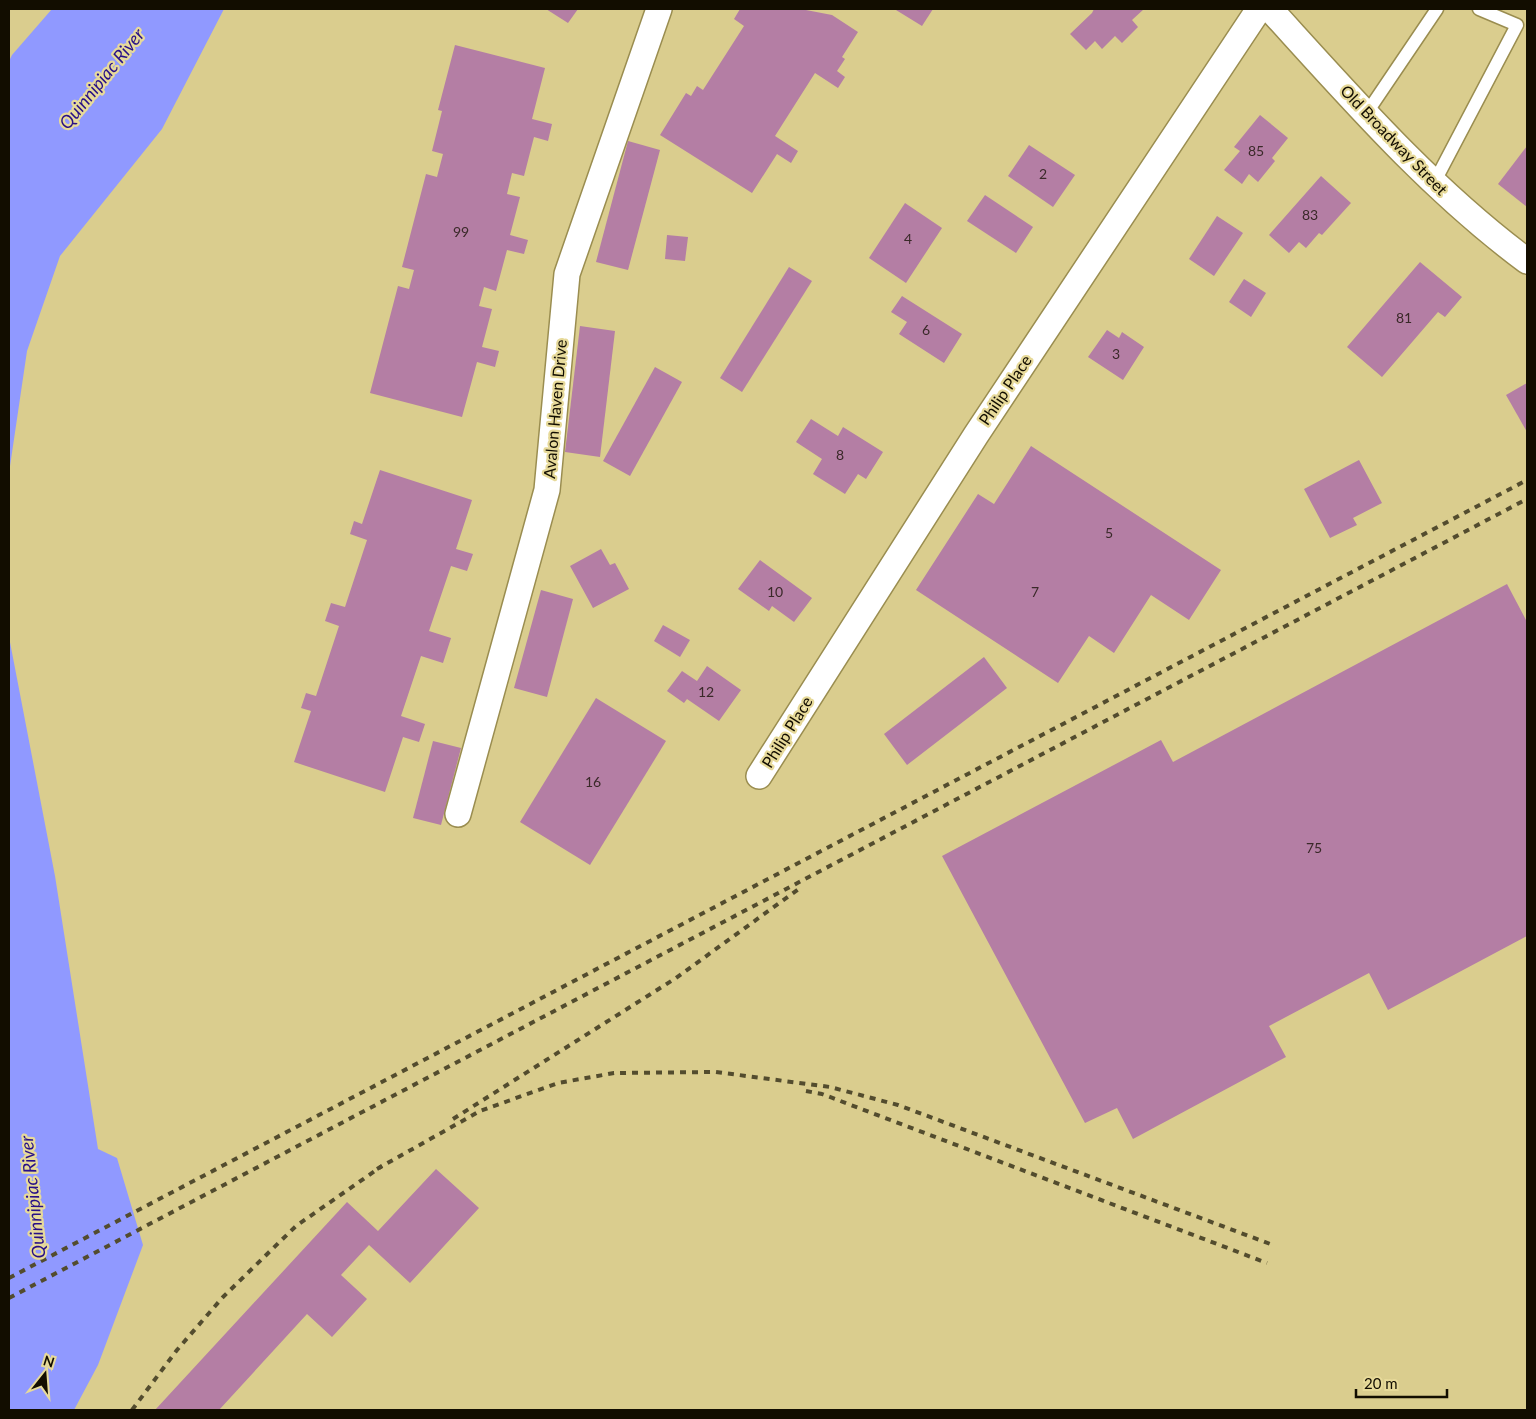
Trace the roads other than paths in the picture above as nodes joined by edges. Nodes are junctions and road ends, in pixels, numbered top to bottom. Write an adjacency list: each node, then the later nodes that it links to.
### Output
1 (659, 9): 10 (street, Avalon Haven Drive)
2 (1259, 9): 9 (street, Philip Place)
3 (1270, 9): 6 (street, Old Broadway Street)
4 (1437, 9): 6 (lane)
5 (1479, 9): 7 (lane)
6 (1366, 114): 7 (street, Old Broadway Street)
7 (1434, 183): 8 (street, Old Broadway Street)
8 (1527, 261)
9 (759, 776)
10 (458, 814)

